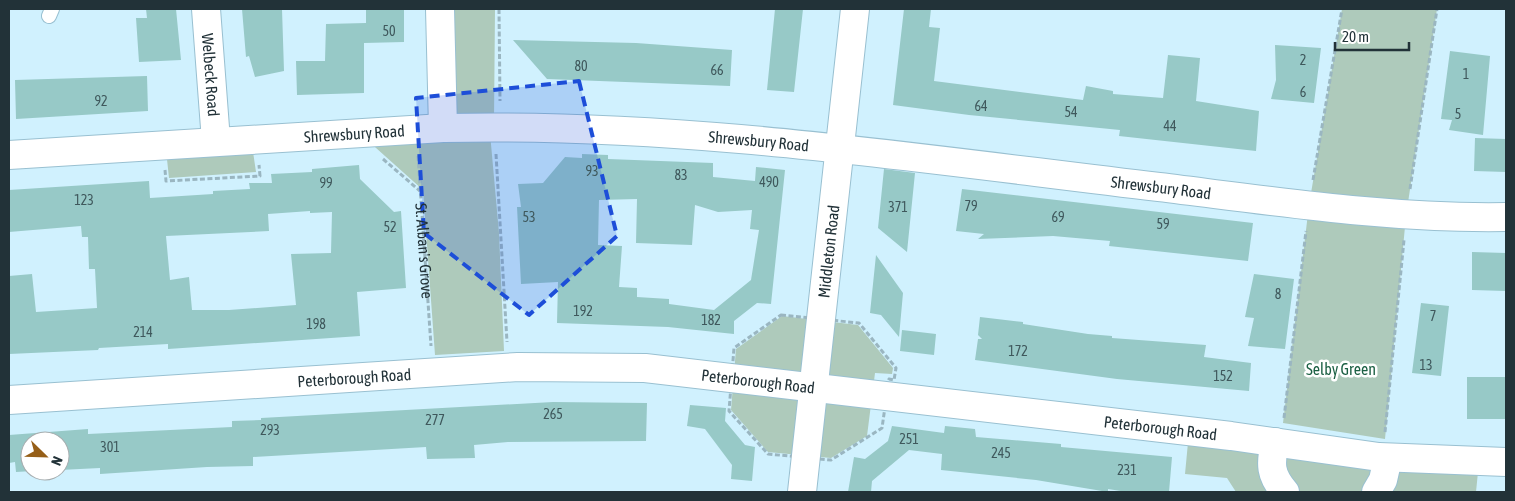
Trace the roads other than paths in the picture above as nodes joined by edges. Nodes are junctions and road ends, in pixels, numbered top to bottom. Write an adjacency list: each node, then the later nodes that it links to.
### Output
1 (206, 9): 5 (street, Welbeck Road)
2 (440, 9): 4 (street)
3 (855, 9): 6 (street, Middleton Road)
4 (443, 128): 5 (street, Shrewsbury Road); 6 (street, Shrewsbury Road)
5 (216, 141): 7 (street, Shrewsbury Road)
6 (840, 149): 8 (street, Shrewsbury Road); 9 (street, Middleton Road)
7 (9, 155)
8 (1506, 217)
9 (813, 386): 10 (street, Peterborough Road); 11 (street, Peterborough Road); 14 (street, Middleton Road)
10 (9, 400)
11 (1275, 442): 12 (street, Peterborough Road); 15 (street)
12 (1383, 458): 13 (street, Peterborough Road); 16 (street)
13 (1506, 462)
14 (802, 492)
15 (1284, 492)
16 (1376, 492)

